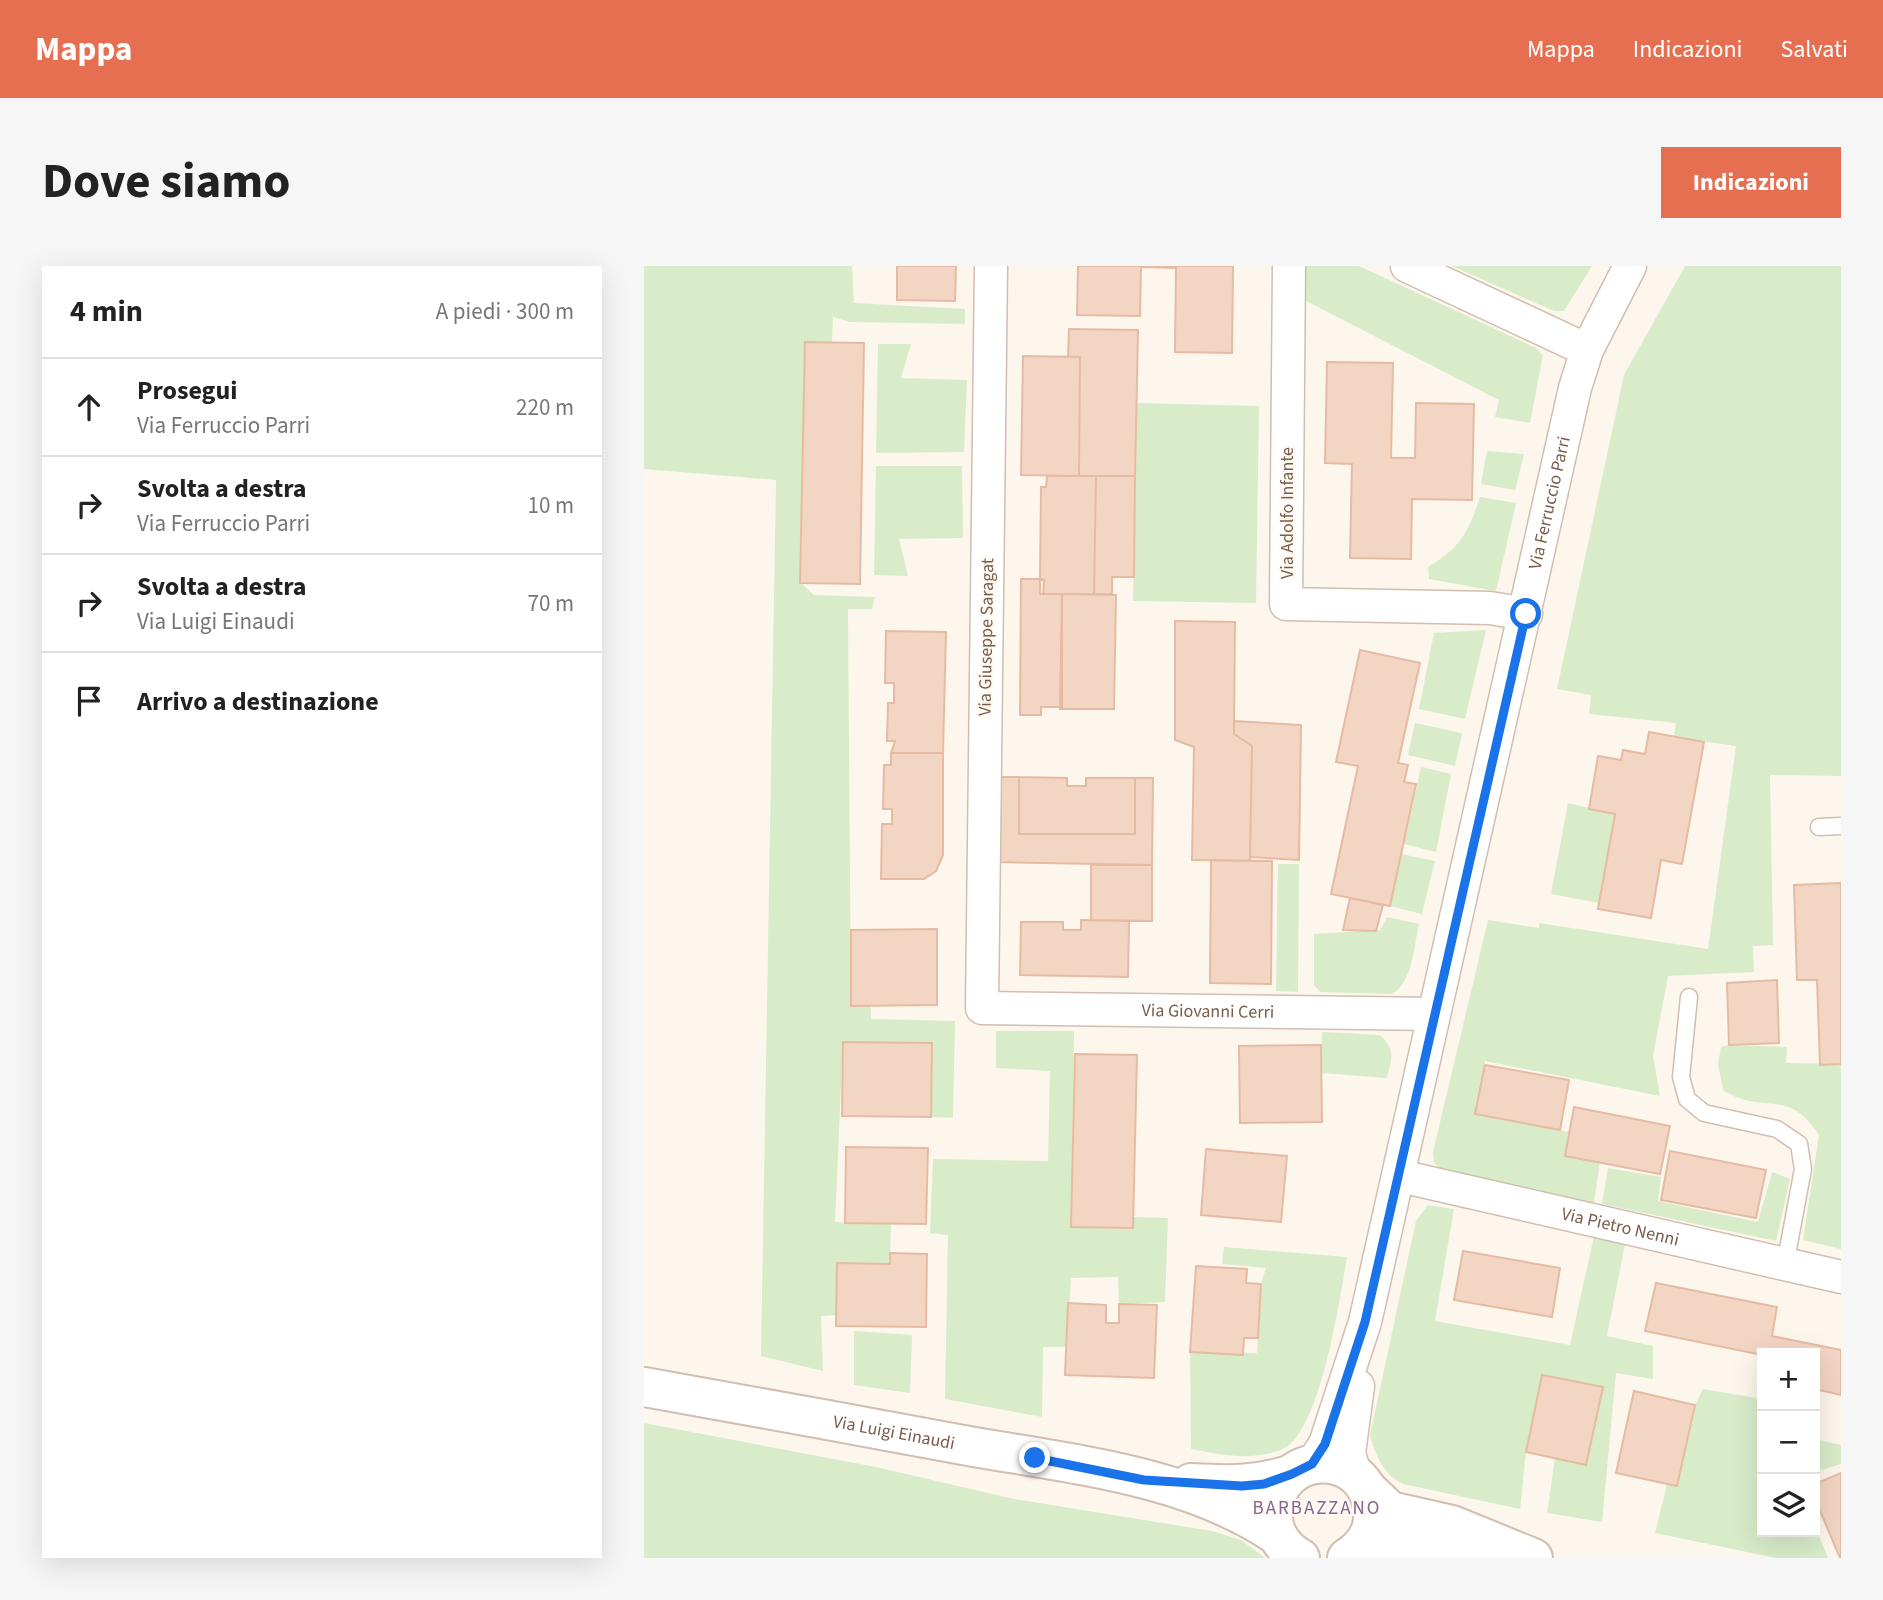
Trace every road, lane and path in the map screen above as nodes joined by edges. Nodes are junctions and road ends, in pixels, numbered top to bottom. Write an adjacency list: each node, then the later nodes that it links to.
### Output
1 (991, 266): 10 (street, Via Giuseppe Saragat)
2 (1289, 266): 6 (street, Via Adolfo Infante)
3 (1408, 266): 5 (street)
4 (1630, 266): 5 (street, Via Ferruccio Parri)
5 (1587, 350): 6 (street, Via Ferruccio Parri)
6 (1526, 614): 11 (street, Via Ferruccio Parri)
7 (1819, 827): 8 (lane)
8 (1841, 827)
9 (1689, 997): 13 (lane)
10 (982, 1008): 11 (street, Via Giovanni Cerri)
11 (1434, 1014): 12 (street, Via Ferruccio Parri)
12 (1400, 1176): 13 (street, Via Pietro Nenni); 15 (street, Via Ferruccio Parri)
13 (1785, 1265): 14 (street, Via Pietro Nenni)
14 (1841, 1277)
15 (1365, 1322): 17 (street, Via Ferruccio Parri); 19 (street, Via Ferruccio Parri)
16 (644, 1387): 18 (street, Via Luigi Einaudi)
17 (1302, 1469): 18 (street, Via Luigi Einaudi); 19 (street); 20 (street)
18 (1144, 1480): 20 (street, Via Luigi Einaudi)
19 (1362, 1483): 21 (street); 22 (street)
20 (1290, 1551)
21 (1351, 1556): 22 (street)
22 (1530, 1558)

